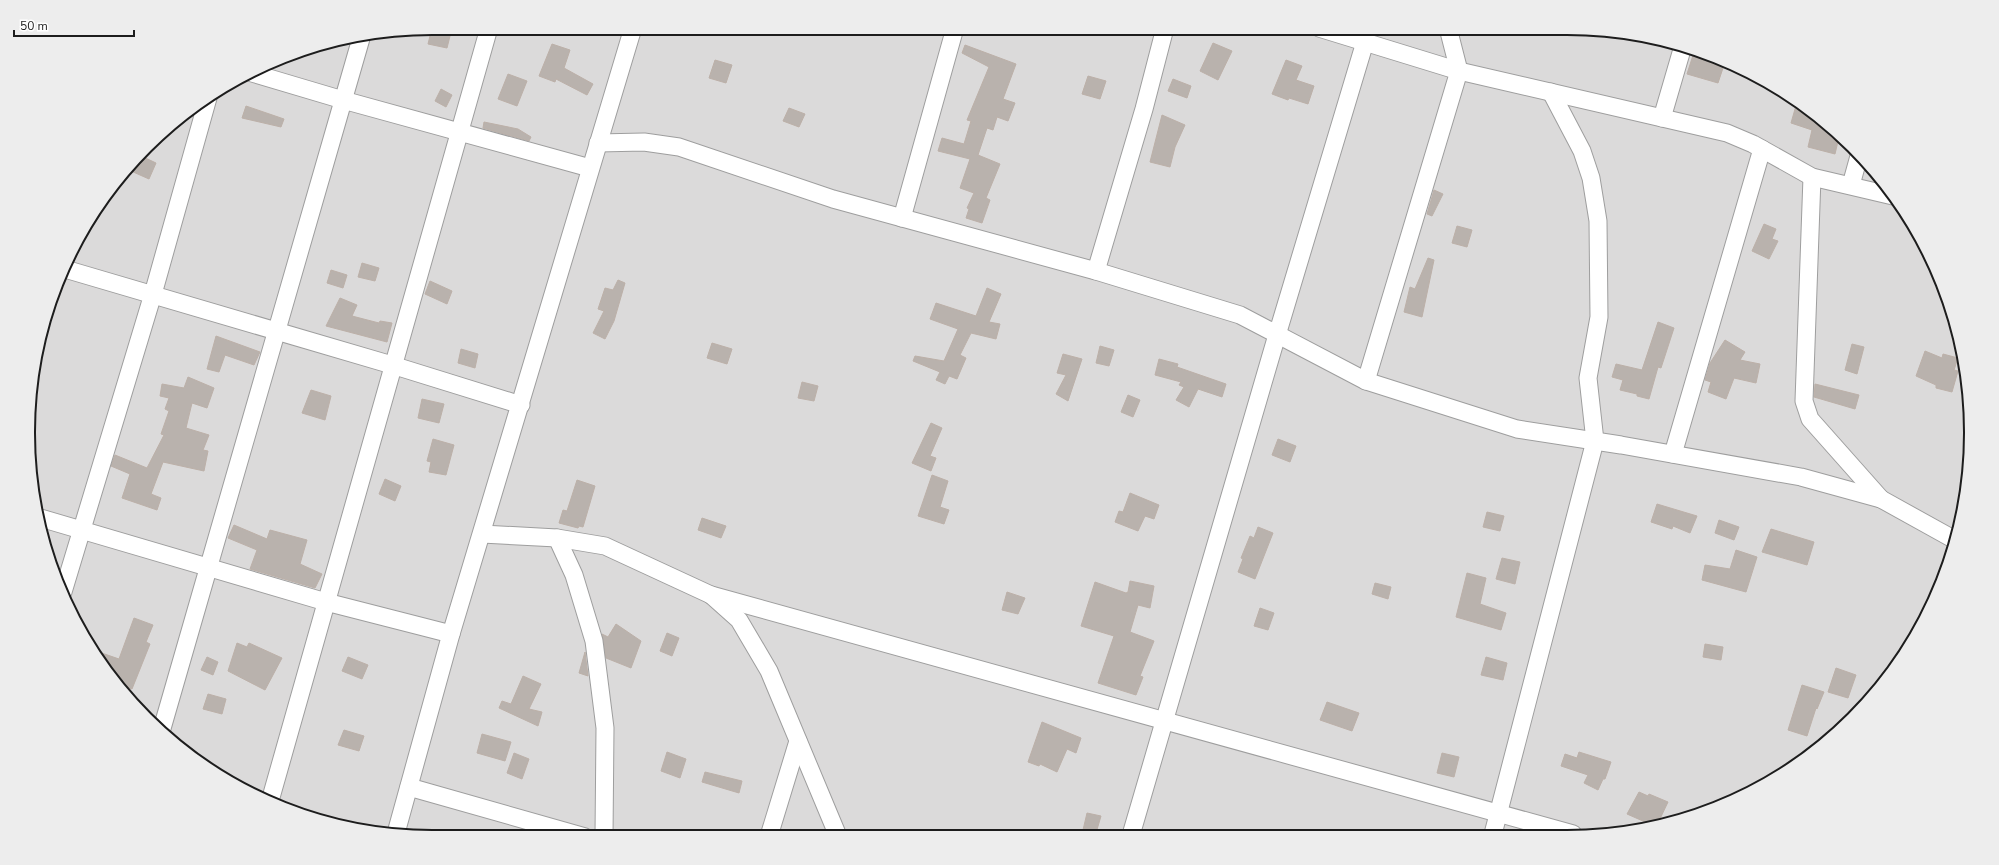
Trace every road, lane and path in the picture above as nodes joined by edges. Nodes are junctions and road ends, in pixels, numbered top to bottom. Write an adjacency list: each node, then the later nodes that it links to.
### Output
1 (487, 35): 16 (street)
2 (631, 35): 17 (street)
3 (953, 35): 24 (street)
4 (1163, 35): 26 (street)
5 (1342, 35): 8 (street)
6 (1450, 35): 10 (street)
7 (360, 42): 13 (street)
8 (1365, 42): 10 (street); 29 (street)
9 (1681, 52): 15 (street)
10 (1459, 71): 12 (street); 31 (street)
11 (260, 75): 13 (street)
12 (1551, 92): 15 (street); 33 (street)
13 (343, 100): 16 (street); 28 (street)
14 (206, 107): 27 (street)
15 (1662, 118): 18 (street)
16 (458, 130): 20 (street); 30 (street)
17 (598, 144): 20 (street); 24 (street)
18 (1762, 148): 21 (street); 34 (street)
19 (1857, 162): 22 (street)
20 (590, 168): 32 (street)
21 (1812, 177): 22 (street); 35 (street)
22 (1851, 185): 23 (street)
23 (1884, 194)
24 (902, 218): 26 (street)
25 (70, 270): 27 (street)
26 (1096, 271): 29 (street)
27 (153, 294): 28 (street); 37 (street)
28 (277, 330): 30 (street); 41 (street)
29 (1277, 335): 31 (street); 46 (street)
30 (392, 365): 32 (street); 44 (street)
31 (1366, 381): 33 (street)
32 (521, 405): 38 (street)
33 (1595, 441): 34 (street); 51 (street)
34 (1673, 454): 35 (street)
35 (1881, 499): 39 (street)
36 (45, 519): 37 (street)
37 (82, 530): 41 (street); 42 (street)
38 (482, 534): 40 (street); 45 (street)
39 (1949, 537)
40 (557, 538): 43 (street); 54 (street)
41 (207, 568): 44 (street); 47 (street)
42 (65, 585)
43 (711, 595): 46 (street); 48 (street)
44 (326, 602): 45 (street); 50 (street)
45 (451, 634): 49 (street)
46 (1165, 720): 51 (street); 57 (street)
47 (163, 725)
48 (798, 741): 55 (street); 56 (street)
49 (409, 787): 52 (street); 53 (street)
50 (271, 796)
51 (1499, 813): 58 (street); 59 (street)
52 (397, 828)
53 (564, 830)
54 (604, 830)
55 (771, 830)
56 (835, 830)
57 (1132, 830)
58 (1494, 830)
59 (1559, 830)

